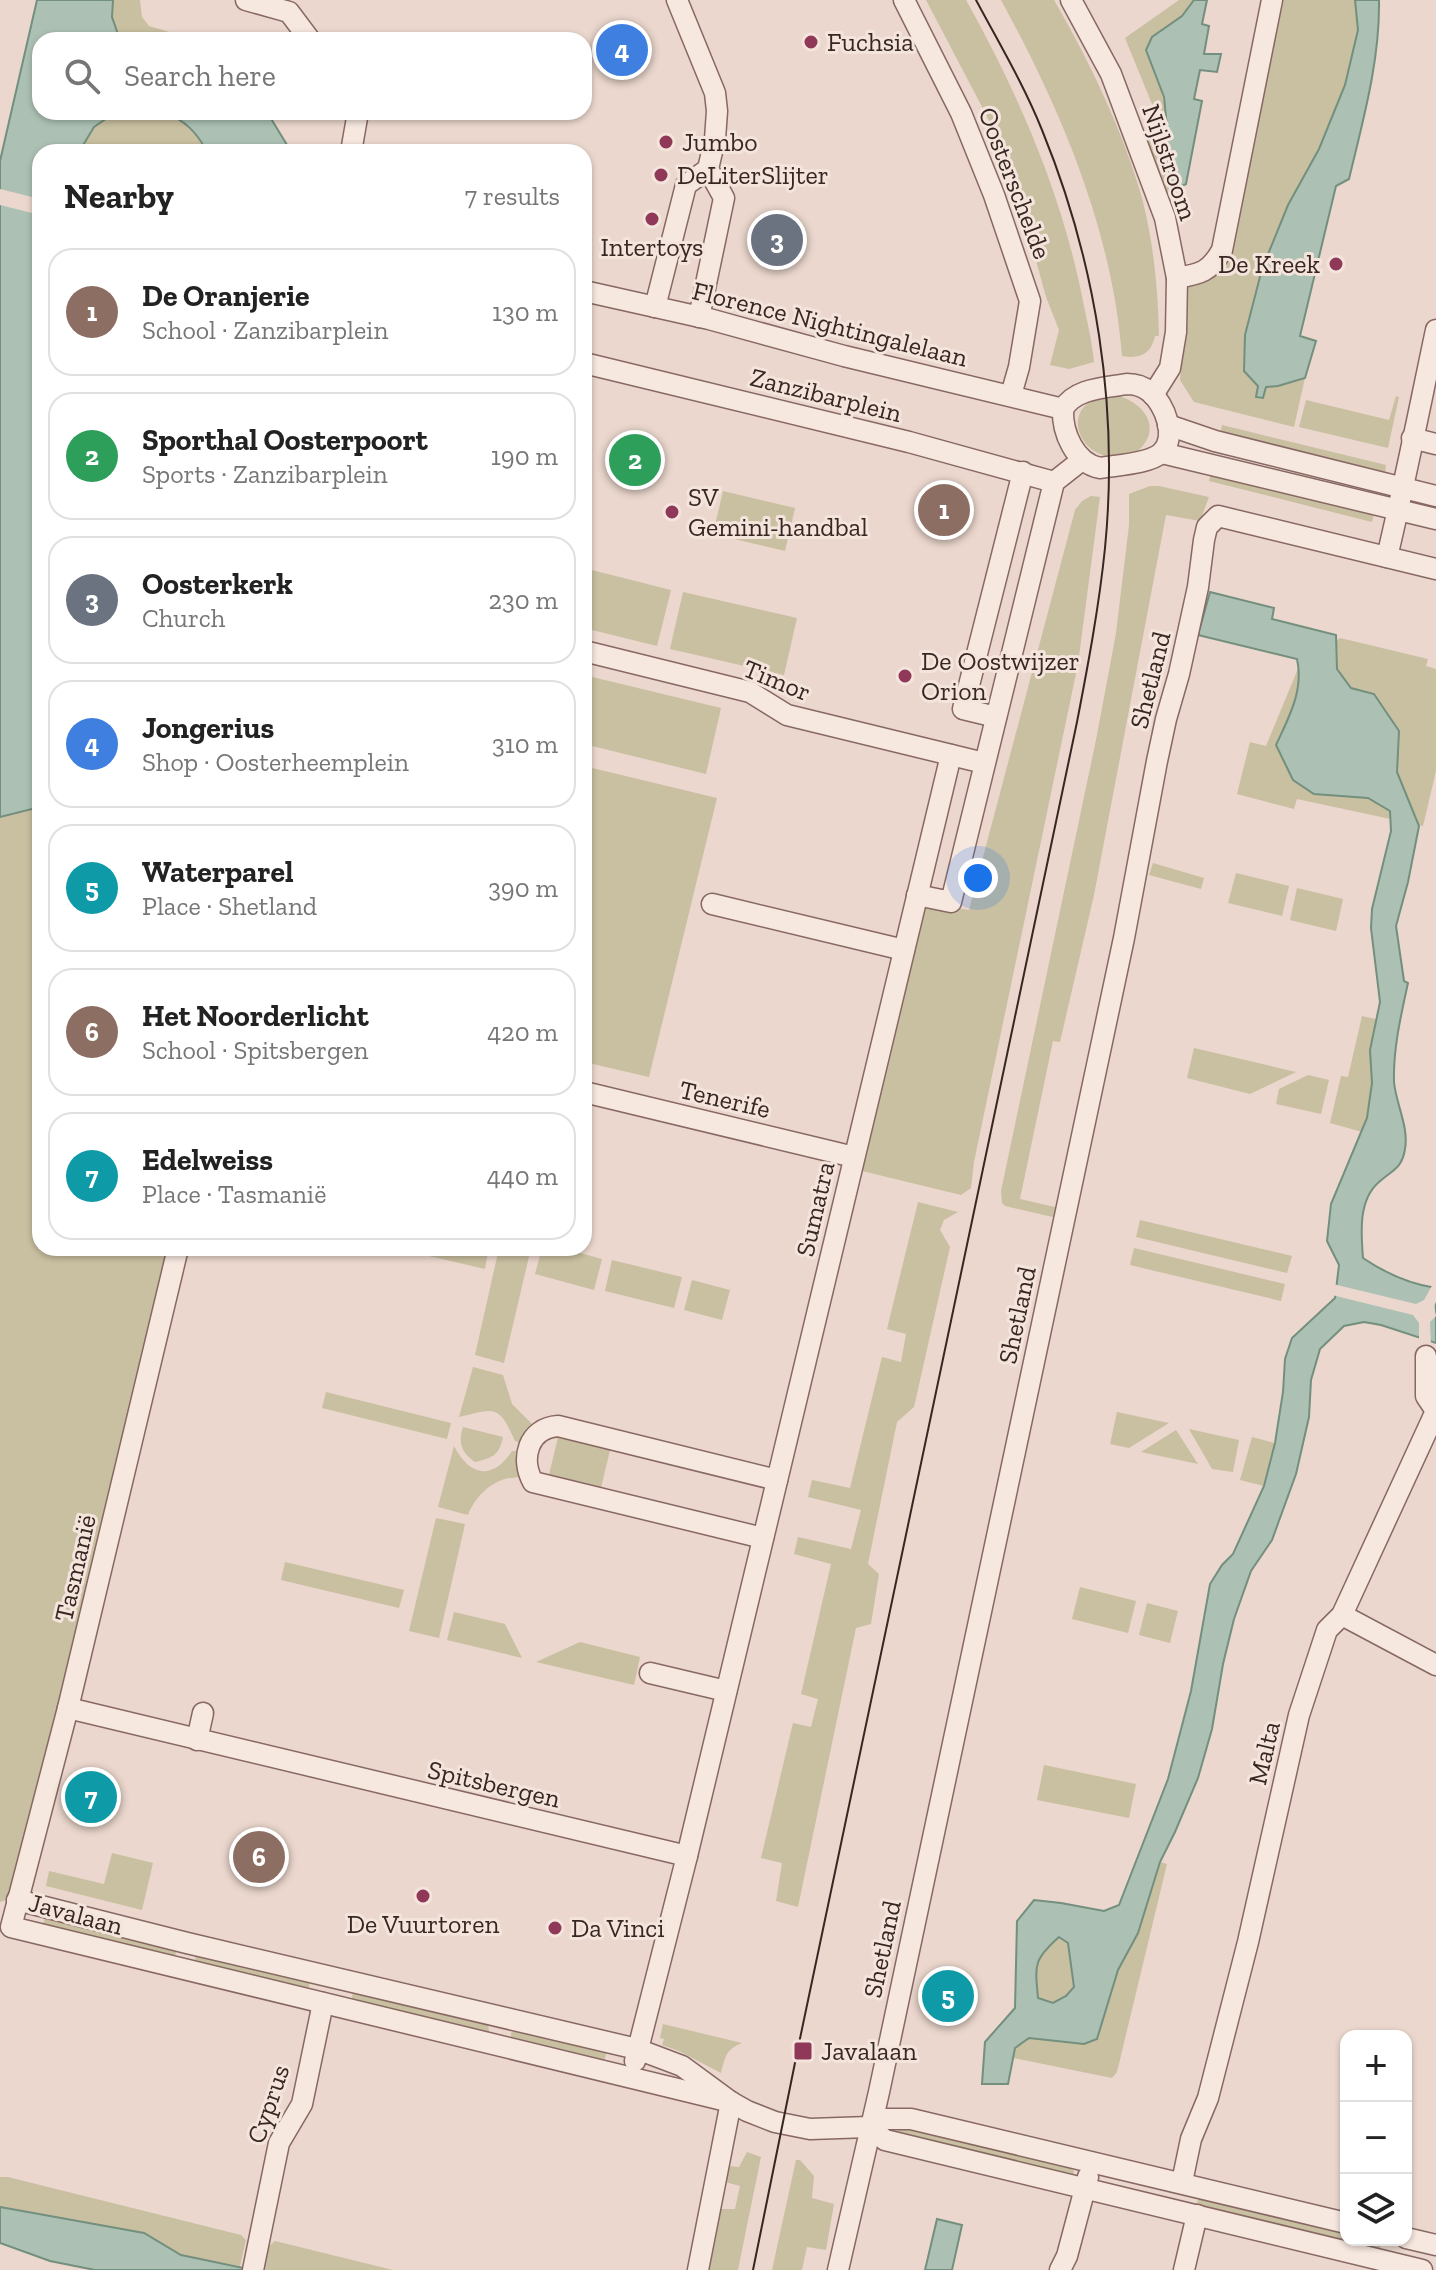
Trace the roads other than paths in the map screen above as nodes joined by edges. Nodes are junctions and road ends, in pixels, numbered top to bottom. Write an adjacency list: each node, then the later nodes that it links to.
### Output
1 (246, 0): 6 (street)
2 (677, 0): 9 (street)
3 (904, 0): 16 (street, Oosterschelde)
4 (1071, 0): 10 (street, Nijlstroom)
5 (1272, 0): 10 (street)
6 (304, 32)
7 (357, 120): 8 (street)
8 (352, 144)
9 (708, 169): 12 (street); 13 (street)
10 (1177, 278): 17 (street, Nijlstroom)
11 (592, 293): 12 (street, Florence Nightingalelaan)
12 (655, 307): 13 (street, Florence Nightingalelaan)
13 (699, 317): 16 (street, Florence Nightingalelaan)
14 (1436, 330): 20 (street)
15 (592, 365): 24 (street, Zanzibarplein)
16 (1011, 395): 18 (street, Florence Nightingalelaan)
17 (1153, 395): 18 (street); 19 (street)
18 (1063, 409): 23 (street)
19 (1168, 425): 22 (street); 26 (street)
20 (1412, 438): 21 (street); 26 (street)
21 (1436, 444)
22 (1162, 453): 23 (street); 28 (street)
23 (1082, 460): 25 (street)
24 (1023, 472): 25 (street, Zanzibarplein); 33 (street)
25 (1054, 482): 33 (street)
26 (1403, 488): 27 (street); 28 (street)
27 (1436, 496)
28 (1398, 510): 29 (street); 30 (street)
29 (1436, 519)
30 (1387, 557): 31 (street); 63 (street, Shetland)
31 (1436, 569)
32 (592, 653): 34 (street, Timor)
33 (996, 717): 35 (street)
34 (951, 755): 35 (street, Timor); 36 (street, Sumatra)
35 (984, 763): 36 (street)
36 (917, 895): 38 (street, Sumatra)
37 (712, 904): 38 (street)
38 (904, 950): 40 (street, Sumatra)
39 (592, 1094): 40 (street, Tenerife)
40 (854, 1157): 44 (street, Sumatra)
41 (176, 1256): 50 (street, Tasmanië)
42 (1426, 1356): 43 (street, Malta)
43 (1436, 1411): 46 (street, Malta)
44 (777, 1480): 45 (street, Sumatra); 45 (street)
45 (763, 1538): 49 (street, Sumatra)
46 (1342, 1615): 47 (street); 65 (street, Malta)
47 (1436, 1665)
48 (650, 1673): 49 (street)
49 (726, 1691): 53 (street, Sumatra)
50 (68, 1708): 52 (street, Spitsbergen); 54 (street, Tasmanië)
51 (203, 1713): 52 (street)
52 (197, 1740): 53 (street, Spitsbergen)
53 (687, 1856): 60 (street)
54 (17, 1900): 55 (street, Javalaan); 56 (street, Javalaan)
55 (187, 1943): 56 (street); 58 (street, Javalaan)
56 (181, 1968): 57 (street, Javalaan)
57 (323, 2003): 59 (street, Javalaan); 72 (street, Cyprus)
58 (501, 2017): 59 (street); 60 (street, Javalaan)
59 (494, 2044): 61 (street, Javalaan)
60 (637, 2049): 61 (street); 62 (street, Javalaan)
61 (632, 2078): 62 (street, Javalaan)
62 (731, 2102): 63 (street, Javalaan); 73 (street)
63 (869, 2127): 64 (street, Javalaan); 66 (street, Javalaan); 74 (street, Shetland)
64 (1093, 2162): 65 (street, Javalaan); 66 (street)
65 (1182, 2182): 68 (street, Javalaan)
66 (1085, 2187): 67 (street, Javalaan); 75 (street)
67 (1197, 2215): 71 (street, Javalaan); 76 (street)
68 (1340, 2222)
69 (1412, 2239): 70 (street)
70 (1436, 2245)
71 (1390, 2266): 77 (street, Javalaan)
72 (253, 2270)
73 (698, 2270)
74 (838, 2270)
75 (1060, 2270)
76 (1184, 2270)
77 (1422, 2270)

